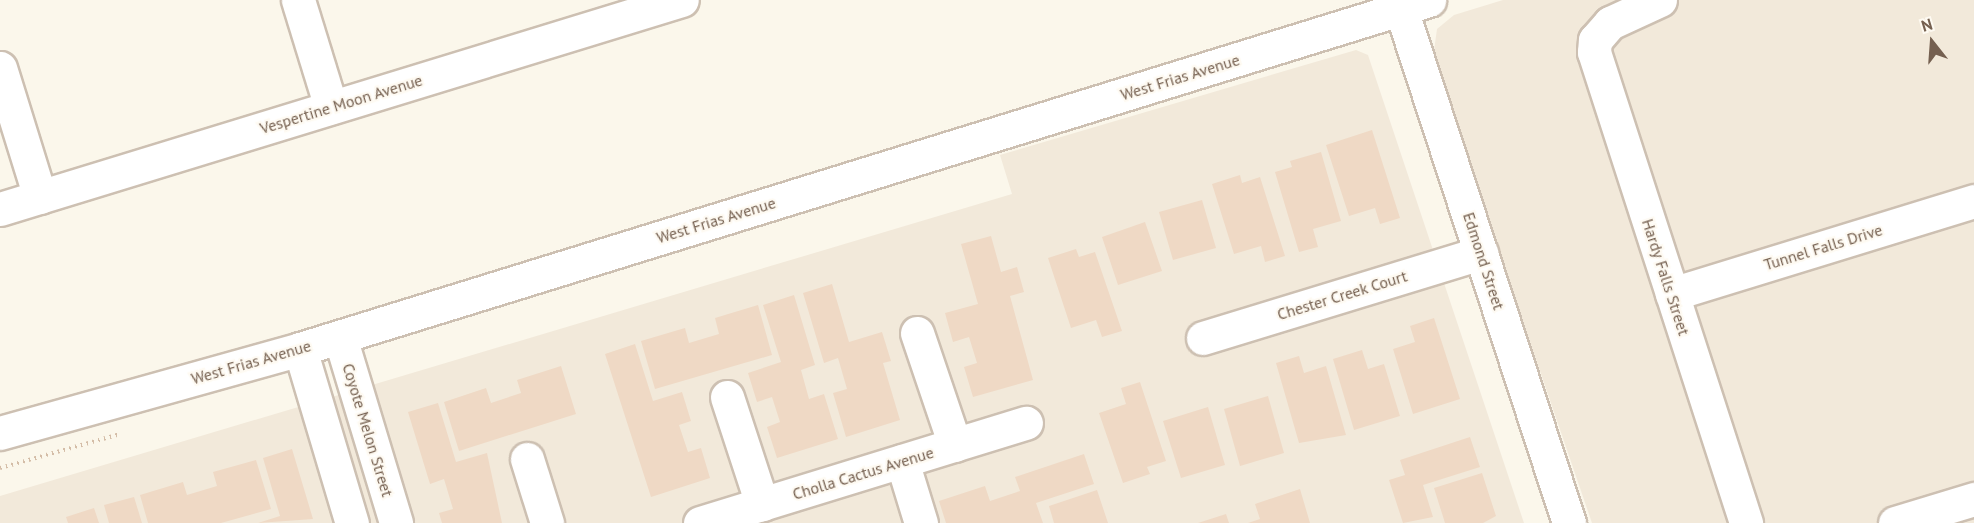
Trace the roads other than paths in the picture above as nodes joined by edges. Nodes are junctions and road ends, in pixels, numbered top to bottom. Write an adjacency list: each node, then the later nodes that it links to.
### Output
1 (298, 0): 7 (street)
2 (682, 0): 5 (street, Vespertine Moon Avenue)
3 (1660, 0): 12 (street, Hardy Falls Street)
4 (1409, 3): 11 (street, Edmond Street); 14 (street, West Frias Avenue)
5 (625, 8): 7 (street, Vespertine Moon Avenue)
6 (0, 68): 8 (street)
7 (331, 107): 8 (street, Vespertine Moon Avenue)
8 (40, 196): 10 (street, Vespertine Moon Avenue)
9 (1974, 201): 12 (street, Tunnel Falls Drive)
10 (0, 209)
11 (1481, 253): 15 (street, Chester Creek Court); 30 (street, Edmond Street)
12 (1672, 294): 31 (street, Hardy Falls Street)
13 (917, 333): 20 (street)
14 (340, 337): 16 (street, West Frias Avenue); 26 (street, Coyote Melon Street)
15 (1203, 338)
16 (300, 349): 19 (street, West Frias Avenue); 25 (street)
17 (727, 397): 24 (street)
18 (1026, 423): 20 (street, Cholla Cactus Avenue)
19 (0, 433)
20 (955, 445): 22 (street, Cholla Cactus Avenue)
21 (527, 459): 27 (street)
22 (902, 461): 24 (street, Cholla Cactus Avenue); 29 (street)
23 (1974, 499): 32 (street)
24 (762, 504): 28 (street, Cholla Cactus Avenue)
25 (352, 523)
26 (396, 523)
27 (547, 523)
28 (700, 523)
29 (921, 523)
30 (1569, 523)
31 (1746, 523)
32 (1895, 523)

